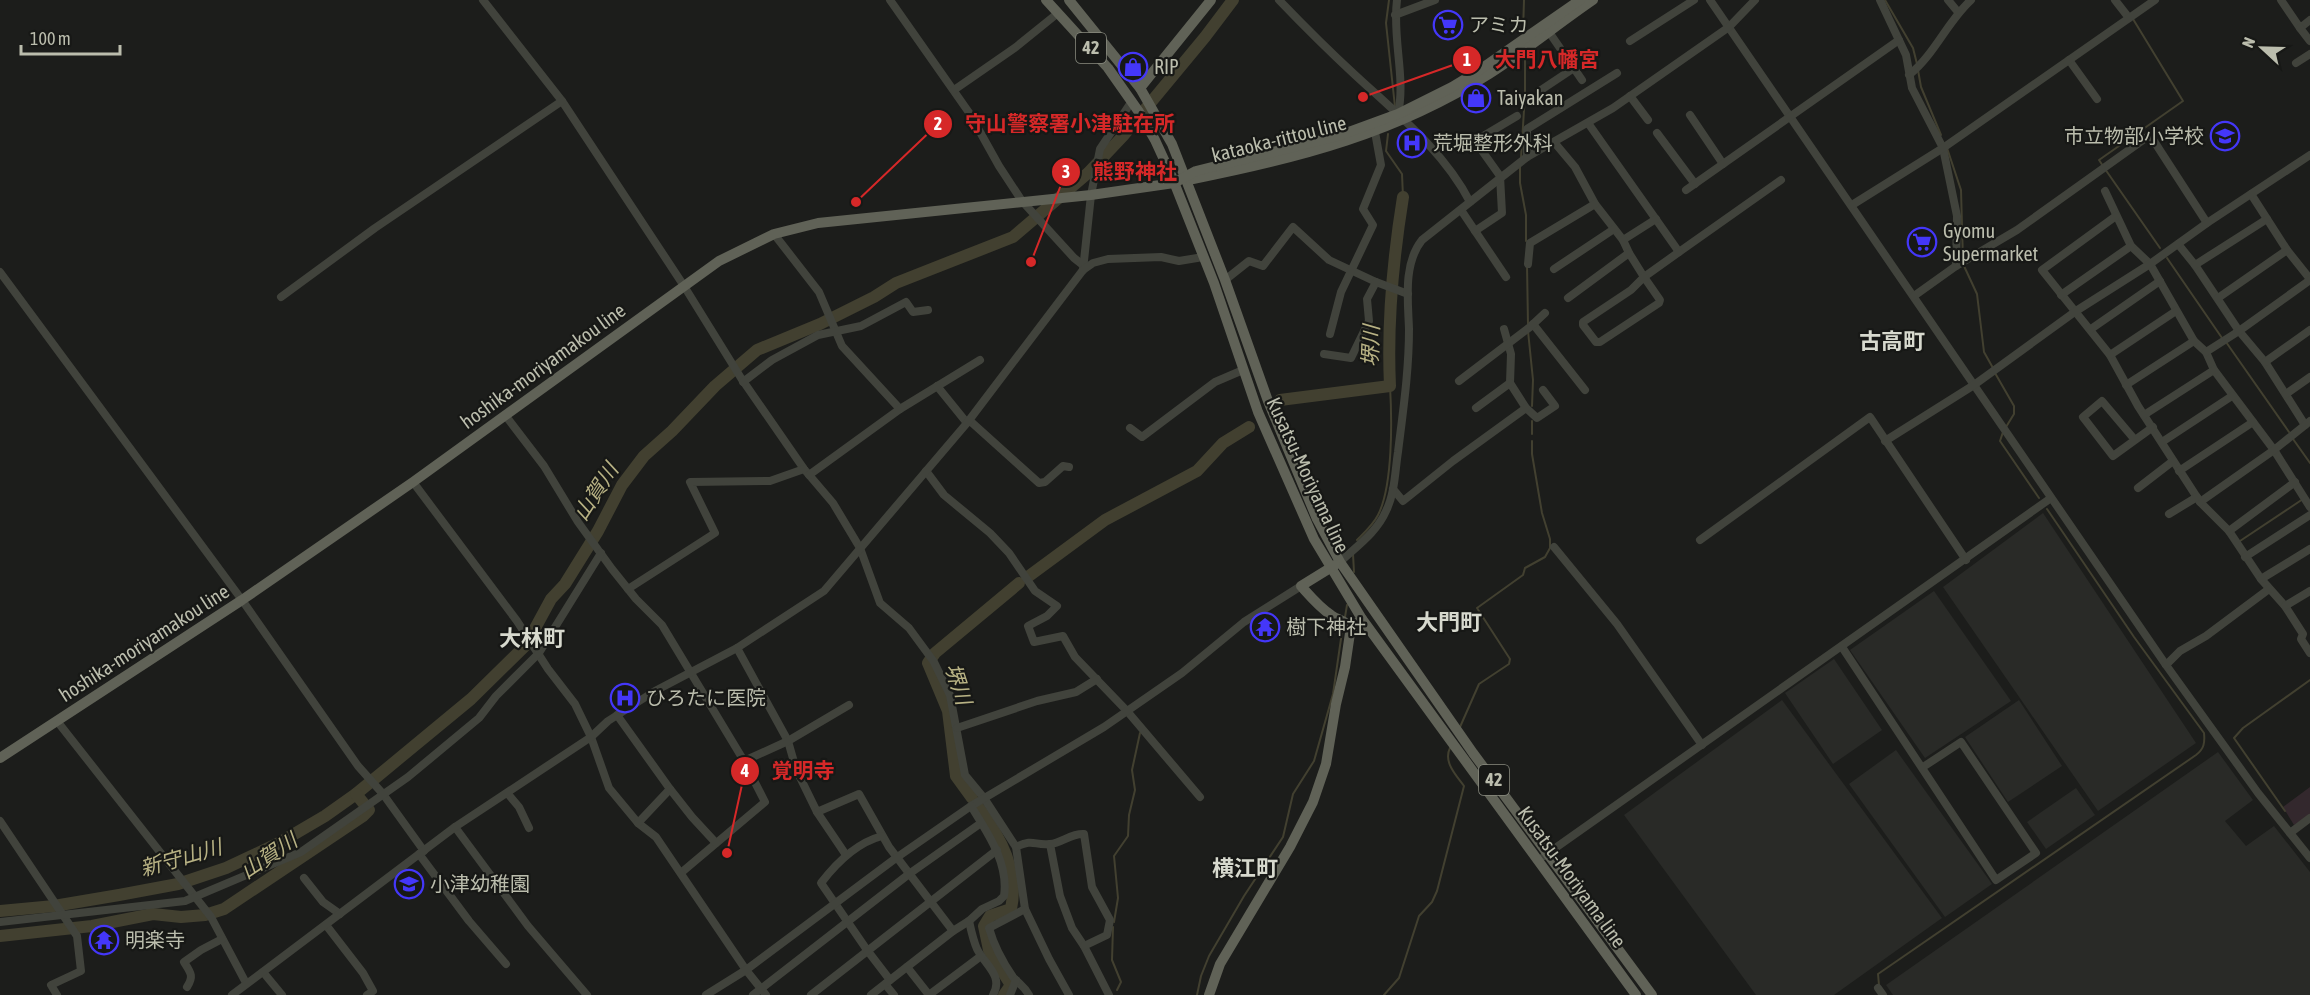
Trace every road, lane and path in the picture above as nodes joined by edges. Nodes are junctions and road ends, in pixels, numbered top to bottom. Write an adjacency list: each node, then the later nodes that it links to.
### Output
1 (483, 0): 43 (street)
2 (890, 0): 39 (street)
3 (1046, 0): 21 (main road, Kusatsu-Moriyama line / 42)
4 (1069, 0): 38 (main road, Kusatsu-Moriyama line / 42)
5 (1211, 0): 38 (main road)
6 (1279, 0): 47 (street)
7 (1397, 0): 22 (street)
8 (1435, 0): 22 (street)
9 (1580, 0): 47 (main road, kataoka-rittou line)
10 (1593, 0): 27 (main road, kataoka-rittou line)
11 (1694, 0): 29 (street)
12 (1710, 0): 25 (street)
13 (1755, 0): 25 (street)
14 (1880, 0): 28 (street)
15 (1948, 0): 20 (street)
16 (1971, 0): 20 (street)
17 (2115, 0): 23 (street)
18 (2155, 0): 23 (street)
19 (2281, 0): 26 (street)
20 (1958, 12): 36 (street)
21 (1058, 13): 39 (street); 44 (main road, Kusatsu-Moriyama line / 42)
22 (1395, 15): 47 (street)
23 (2129, 18): 32 (street)
24 (2310, 20): 26 (street)
25 (1729, 27): 41 (street); 48 (street)
26 (2300, 28): 30 (street)
27 (1549, 32): 34 (street); 47 (main road, kataoka-rittou line)
28 (1899, 40): 36 (street); 48 (street)
29 (1630, 41)
30 (2310, 41)
31 (2310, 54): 33 (street)
32 (2069, 60): 42 (street); 54 (street)
33 (2296, 63)
34 (1574, 69): 37 (street); 40 (street)
35 (1617, 73): 56 (street)
36 (1909, 75): 54 (street)
37 (1582, 80)
38 (1140, 88): 59 (main road, Kusatsu-Moriyama line / 42)
39 (954, 90): 67 (street)
40 (1542, 90)
41 (1630, 96): 49 (street); 50 (street)
42 (2097, 99)
43 (562, 101): 100 (street); 104 (street)
44 (1132, 101): 61 (main road, Kusatsu-Moriyama line / 42); 66 (street)
45 (1690, 115): 57 (street)
46 (1517, 116): 58 (street)
47 (1400, 117): 51 (main road, kataoka-rittou line); 59 (main road, kataoka-rittou line); 68 (street)
48 (1790, 117): 57 (street); 70 (street)
49 (1648, 120)
50 (1588, 123): 53 (street); 73 (street)
51 (1376, 132): 59 (main road, kataoka-rittou line); 93 (street)
52 (1657, 133): 62 (street)
53 (1554, 142): 56 (street); 69 (street)
54 (1942, 148): 70 (street); 89 (street)
55 (2310, 155): 65 (street)
56 (1522, 161): 58 (street)
57 (1723, 164): 62 (street)
58 (1500, 176): 68 (street); 77 (street)
59 (1187, 178): 61 (main road, kataoka-rittou line); 96 (main road, Kusatsu-Moriyama line / 42)
60 (1781, 180): 83 (street)
61 (1174, 183): 66 (main road, hoshika-moriyamakou line); 85 (main road, Kusatsu-Moriyama line / 42)
62 (1695, 184): 63 (street)
63 (1686, 190)
64 (2105, 191): 72 (street)
65 (2251, 194): 74 (street); 75 (street)
66 (1091, 195): 67 (main road, hoshika-moriyamakou line); 90 (street)
67 (1023, 201): 78 (main road, hoshika-moriyamakou line); 90 (street)
68 (1470, 202): 71 (street)
69 (1595, 204): 76 (street); 86 (street)
70 (1852, 205): 103 (street)
71 (1461, 210): 77 (street); 101 (street)
72 (2116, 216): 81 (street); 102 (street)
73 (1656, 219): 79 (street); 83 (street)
74 (2267, 219): 82 (street); 88 (street)
75 (2206, 223): 80 (street); 89 (street)
76 (1614, 230): 79 (street); 91 (street)
77 (1475, 231): 94 (street)
78 (774, 234): 100 (main road, hoshika-moriyamakou line); 115 (street)
79 (1623, 240): 84 (street)
80 (2178, 243): 87 (street); 88 (street)
81 (2132, 246): 87 (street); 102 (street)
82 (2287, 250): 97 (street); 106 (street)
83 (1679, 252): 95 (street)
84 (1629, 253): 95 (street); 105 (street)
85 (1203, 257): 90 (street); 125 (main road, Kusatsu-Moriyama line / 42)
86 (1528, 264)
87 (2150, 264): 98 (street); 108 (street)
88 (2195, 265): 106 (street)
89 (1956, 266): 103 (street)
90 (1083, 268): 143 (street)
91 (1554, 269)
92 (0, 272): 180 (street)
93 (1352, 272): 96 (street); 99 (street); 117 (street)
94 (1506, 277)
95 (1644, 277): 95 (street)
96 (1225, 280): 174 (main road, Kusatsu-Moriyama line / 42)
97 (2310, 280): 116 (street)
98 (2160, 281): 109 (street); 113 (street)
99 (1376, 282): 101 (street); 121 (street)
100 (684, 286): 129 (street); 141 (main road, hoshika-moriyamakou line)
101 (1408, 294): 160 (street)
102 (2061, 295): 108 (street)
103 (1914, 296): 131 (street)
104 (281, 297)
105 (1568, 298)
106 (2218, 298): 116 (street)
107 (928, 310): 115 (street)
108 (2076, 311): 113 (street); 131 (street)
109 (2176, 311): 118 (street); 122 (street)
110 (1545, 313): 111 (street)
111 (1529, 328): 119 (street); 135 (street)
112 (1504, 329): 119 (street)
113 (2091, 329): 122 (street)
114 (2310, 330): 124 (street)
115 (835, 331): 129 (street); 140 (street)
116 (2239, 331): 120 (street); 124 (street)
117 (1330, 334)
118 (2194, 341): 120 (street); 132 (street)
119 (1508, 344): 128 (street); 130 (street)
120 (2206, 352): 126 (street)
121 (1324, 354)
122 (2110, 355): 132 (street)
123 (980, 360): 133 (street)
124 (2265, 362): 136 (street)
125 (1244, 370): 147 (street); 174 (main road, Kusatsu-Moriyama line / 42)
126 (2214, 370): 137 (street); 142 (street)
127 (2310, 377): 136 (street)
128 (1459, 381)
129 (743, 382): 156 (street)
130 (1510, 383): 138 (street); 139 (street)
131 (1974, 385): 149 (street); 161 (street)
132 (2126, 385): 142 (street)
133 (937, 386): 140 (street); 143 (street)
134 (1543, 390): 139 (street)
135 (1585, 390)
136 (2286, 394): 145 (street)
137 (2232, 396): 144 (street); 150 (street)
138 (1476, 408)
139 (1527, 408): 160 (street)
140 (900, 409): 156 (street)
141 (505, 415): 157 (main road, hoshika-moriyamakou line); 171 (street)
142 (2144, 415): 146 (street)
143 (968, 421): 153 (street); 154 (street)
144 (2253, 422): 151 (street); 155 (street)
145 (2307, 423): 151 (street)
146 (2152, 427): 148 (street); 150 (street)
147 (1130, 428)
148 (2135, 440): 148 (street)
149 (1885, 441): 167 (street); 173 (street)
150 (2162, 442): 152 (street)
151 (2274, 450): 158 (street); 162 (street)
152 (2173, 461): 155 (street); 159 (street)
153 (1069, 468)
154 (926, 471): 169 (street); 191 (street)
155 (2179, 471): 162 (street)
156 (807, 472): 169 (street); 177 (street)
157 (413, 482): 180 (main road, hoshika-moriyamakou line); 188 (street)
158 (2295, 482): 163 (street); 166 (street)
159 (2138, 488)
160 (1393, 489): 174 (street)
161 (2051, 498): 173 (street); 189 (street)
162 (2199, 500): 164 (street); 166 (street)
163 (2310, 507)
164 (2169, 514)
165 (2310, 514): 172 (street)
166 (2229, 531): 172 (street)
167 (1700, 540)
168 (1554, 547): 199 (street)
169 (860, 548): 186 (street); 196 (street)
170 (2310, 549): 175 (street)
171 (600, 553): 177 (street); 188 (street)
172 (2245, 557): 175 (street)
173 (1966, 560): 185 (street)
174 (1336, 564): 176 (main road); 182 (main road, Kusatsu-Moriyama line / 42); 224 (main road, Kusatsu-Moriyama line / 42)
175 (2261, 579): 178 (street)
176 (1301, 586): 183 (main road); 193 (street)
177 (628, 589): 190 (street)
178 (2269, 589): 181 (street); 189 (street)
179 (2310, 591): 181 (street)
180 (242, 600): 195 (main road, hoshika-moriyamakou line); 204 (street)
181 (2285, 606): 184 (street)
182 (1362, 619): 183 (main road); 224 (main road, Kusatsu-Moriyama line / 42)
183 (1352, 628): 270 (main road)
184 (2307, 632): 187 (street)
185 (1842, 647): 199 (street); 202 (street)
186 (737, 648): 190 (street); 198 (street)
187 (2310, 652)
188 (539, 653): 197 (street); 204 (street)
189 (2166, 665): 216 (street)
190 (691, 670): 194 (street); 201 (street)
191 (1097, 680): 193 (street); 196 (street)
192 (849, 705): 198 (street)
193 (1127, 711): 206 (street); 207 (street)
194 (617, 715): 197 (street); 203 (street)
195 (57, 721): 200 (main road, hoshika-moriyamakou line); 230 (street)
196 (957, 728): 207 (street)
197 (591, 737): 205 (street); 212 (street)
198 (788, 741): 201 (street); 209 (street)
199 (1702, 745): 224 (street)
200 (0, 758)
201 (744, 761): 218 (street)
202 (1923, 767): 202 (street)
203 (670, 789): 212 (street); 218 (street)
204 (382, 793): 222 (street); 230 (street)
205 (508, 794): 214 (street); 215 (street)
206 (1200, 797)
207 (984, 798): 208 (street); 220 (street)
208 (970, 806): 213 (street); 225 (street)
209 (817, 812): 217 (street); 223 (street)
210 (2310, 818): 216 (street)
211 (0, 822): 235 (street)
212 (638, 823): 227 (street)
213 (981, 823): 221 (street); 228 (street)
214 (455, 827): 222 (street); 258 (street)
215 (529, 828)
216 (2290, 833): 226 (street)
217 (882, 836): 223 (street); 225 (street)
218 (716, 843): 227 (street)
219 (1050, 844): 220 (street); 242 (street); 242 (street)
220 (1016, 847): 233 (street)
221 (997, 850): 231 (street); 236 (street)
222 (422, 853): 234 (street); 245 (street)
223 (846, 855): 232 (street)
224 (1543, 856): 271 (main road, Kusatsu-Moriyama line / 42); 272 (main road, Kusatsu-Moriyama line / 42)
225 (896, 858): 228 (street); 232 (street)
226 (2310, 858)
227 (682, 872): 247 (street)
228 (909, 874): 231 (street); 238 (street)
229 (304, 878): 234 (street)
230 (193, 896): 235 (street); 241 (street)
231 (930, 901): 240 (street); 243 (street)
232 (835, 904): 238 (street); 247 (street)
233 (1025, 909): 249 (street); 268 (street)
234 (340, 914): 239 (street)
235 (64, 915): 237 (street); 254 (street)
236 (969, 921): 240 (street); 244 (street)
237 (0, 922)
238 (849, 922): 243 (street); 253 (street)
239 (326, 925): 248 (street); 257 (street)
240 (953, 931): 246 (street)
241 (222, 939): 251 (street); 252 (street)
242 (1084, 946): 269 (street)
243 (867, 950): 250 (street); 261 (street)
244 (981, 956): 264 (street); 265 (street)
245 (506, 964)
246 (907, 967): 250 (street); 264 (street)
247 (746, 970): 253 (street); 259 (street)
248 (263, 972): 251 (street); 256 (street)
249 (1016, 980): 266 (street); 267 (street)
250 (888, 982): 262 (street); 263 (street)
251 (246, 983): 255 (street)
252 (187, 987)
253 (764, 992): 260 (street)
254 (57, 995)
255 (232, 995)
256 (282, 995)
257 (367, 995)
258 (587, 995)
259 (706, 995)
260 (753, 995)
261 (811, 995)
262 (871, 995)
263 (894, 995)
264 (929, 995)
265 (993, 995)
266 (1010, 995)
267 (1029, 995)
268 (1069, 995)
269 (1109, 995)
270 (1209, 995)
271 (1636, 995)
272 (1652, 995)

